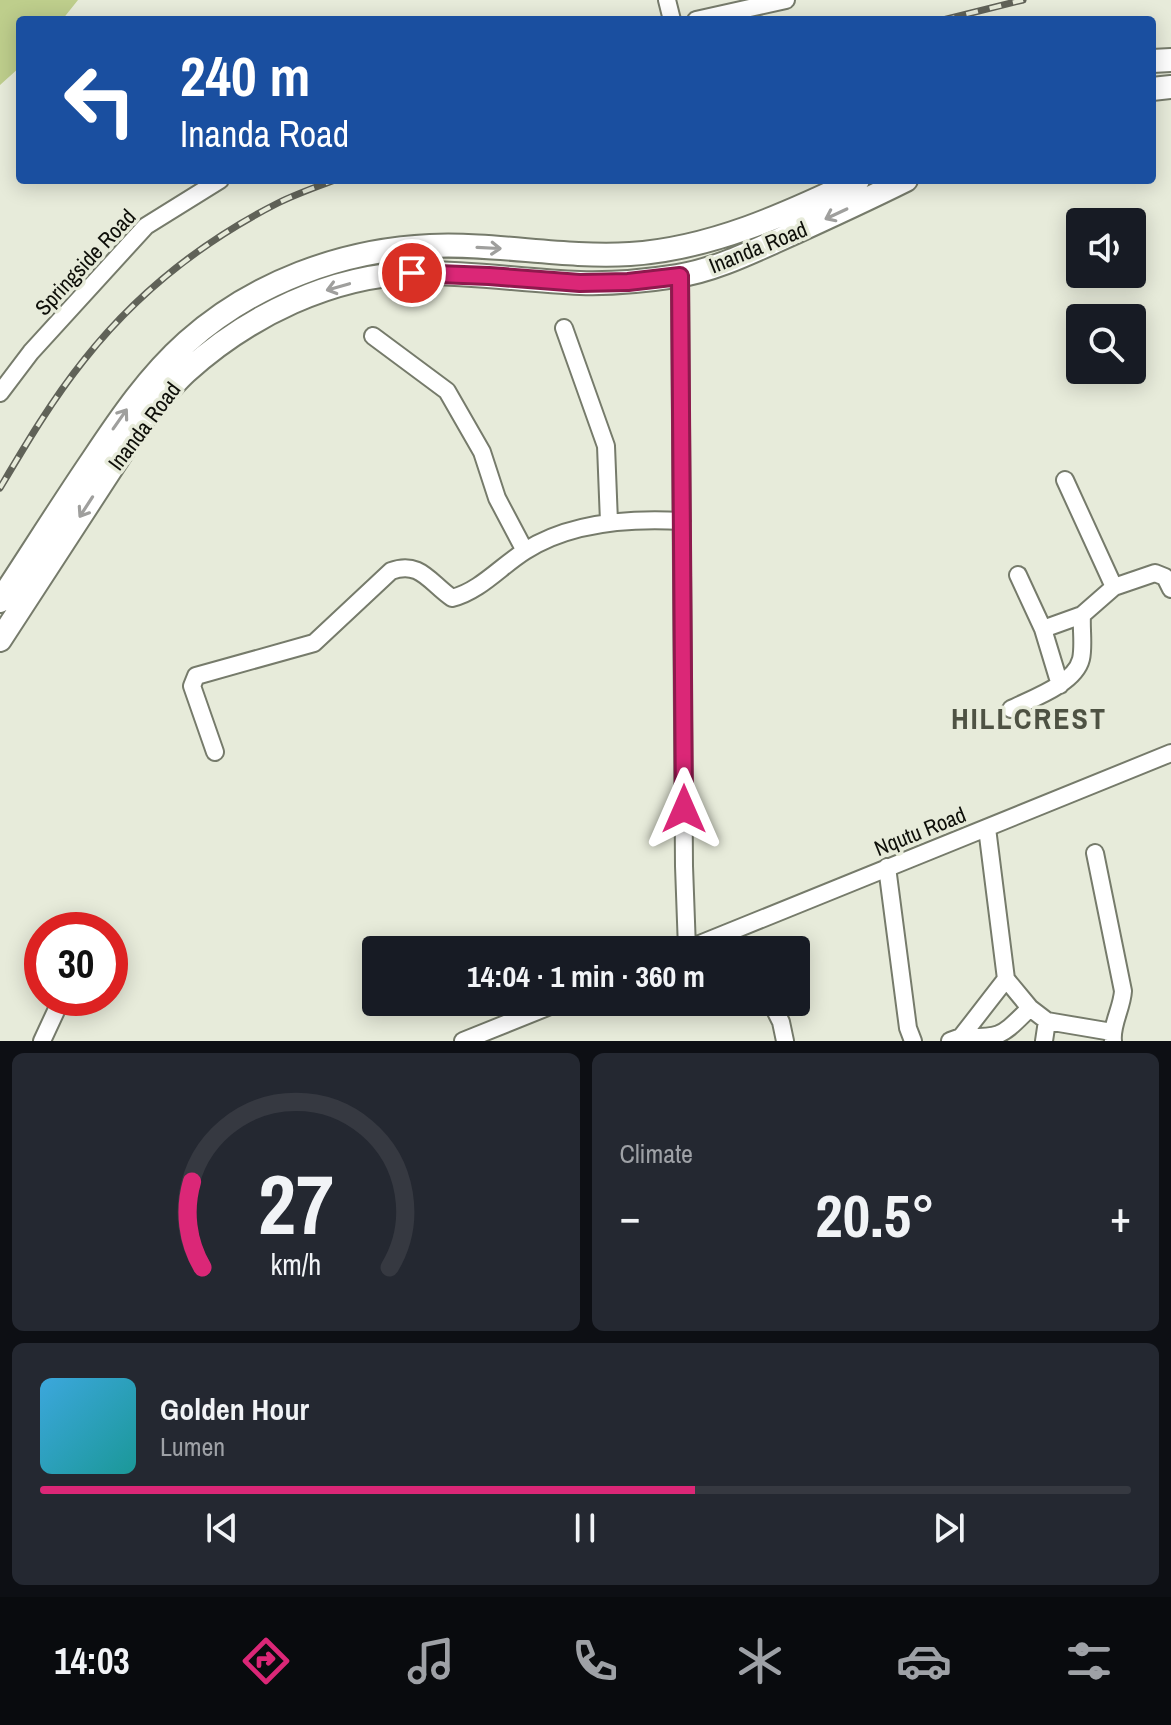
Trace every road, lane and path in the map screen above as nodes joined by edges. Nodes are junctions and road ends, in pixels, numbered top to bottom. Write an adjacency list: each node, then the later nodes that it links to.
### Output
1 (786, 0): 2 (street)
2 (714, 16)
3 (214, 184): 9 (street, Springside Road)
4 (849, 184): 17 (main road, Inanda Road, one-way to 4)
5 (898, 184): 6 (main road, Inanda Road, one-way to 6)
6 (680, 276): 11 (street); 20 (main road, Inanda Road, one-way to 20)
7 (564, 328): 12 (street)
8 (373, 336): 13 (street)
9 (0, 393)
10 (1065, 480): 15 (street)
11 (682, 521): 12 (street); 29 (street)
12 (609, 522): 13 (street)
13 (525, 551): 23 (street)
14 (1018, 575): 19 (street)
15 (1114, 587): 16 (street); 18 (street)
16 (1171, 589)
17 (0, 601)
18 (1082, 615): 19 (street); 21 (street)
19 (1043, 629): 21 (street)
20 (0, 640)
21 (1060, 685): 22 (street)
22 (1011, 709)
23 (215, 752)
24 (1171, 753): 25 (street, Nqutu Road)
25 (987, 828): 27 (street, Nqutu Road); 32 (street)
26 (1095, 853): 38 (street)
27 (887, 867): 28 (street, Nqutu Road); 43 (street)
28 (727, 933): 30 (street, Nqutu Road); 31 (street)
29 (686, 936)
30 (720, 936)
31 (727, 936)
32 (1006, 979): 33 (street); 39 (street)
33 (1030, 1008): 37 (street); 39 (street)
34 (54, 1016): 40 (street)
35 (525, 1016): 41 (street)
36 (778, 1016): 42 (street)
37 (1047, 1021): 38 (street); 44 (street)
38 (1112, 1037)
39 (956, 1039)
40 (42, 1041)
41 (463, 1041)
42 (785, 1041)
43 (913, 1041)
44 (1044, 1041)

